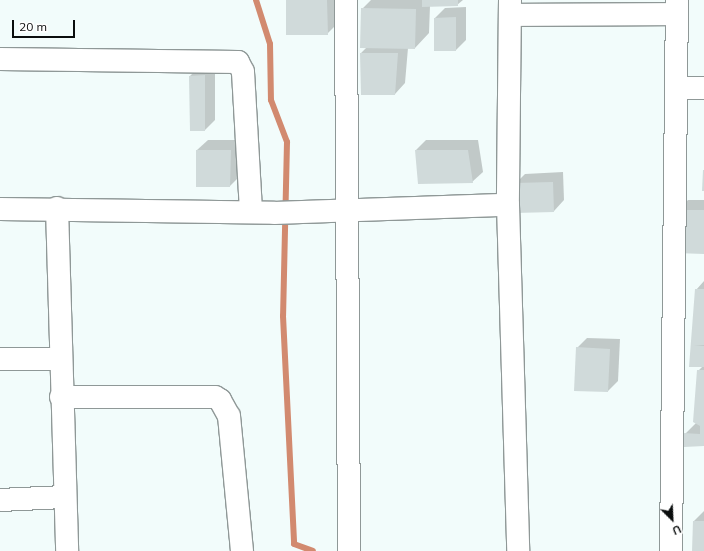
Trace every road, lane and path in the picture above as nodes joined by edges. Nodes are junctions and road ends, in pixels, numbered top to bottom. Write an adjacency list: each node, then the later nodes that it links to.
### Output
1 (346, 0): 11 (street)
2 (678, 7): 3 (street); 5 (street)
3 (510, 8): 7 (street)
4 (0, 60): 10 (street)
5 (676, 88): 6 (street); 21 (street)
6 (704, 88)
7 (508, 206): 11 (street); 20 (street)
8 (57, 208): 9 (street); 10 (street); 13 (street)
9 (0, 209)
10 (251, 210): 11 (street)
11 (345, 210): 19 (street)
12 (0, 359): 13 (street)
13 (60, 359): 14 (street)
14 (61, 397): 15 (street); 18 (street)
15 (63, 497): 16 (street); 17 (street)
16 (0, 500)
17 (67, 551)
18 (242, 551)
19 (349, 551)
20 (518, 551)
21 (670, 551)

